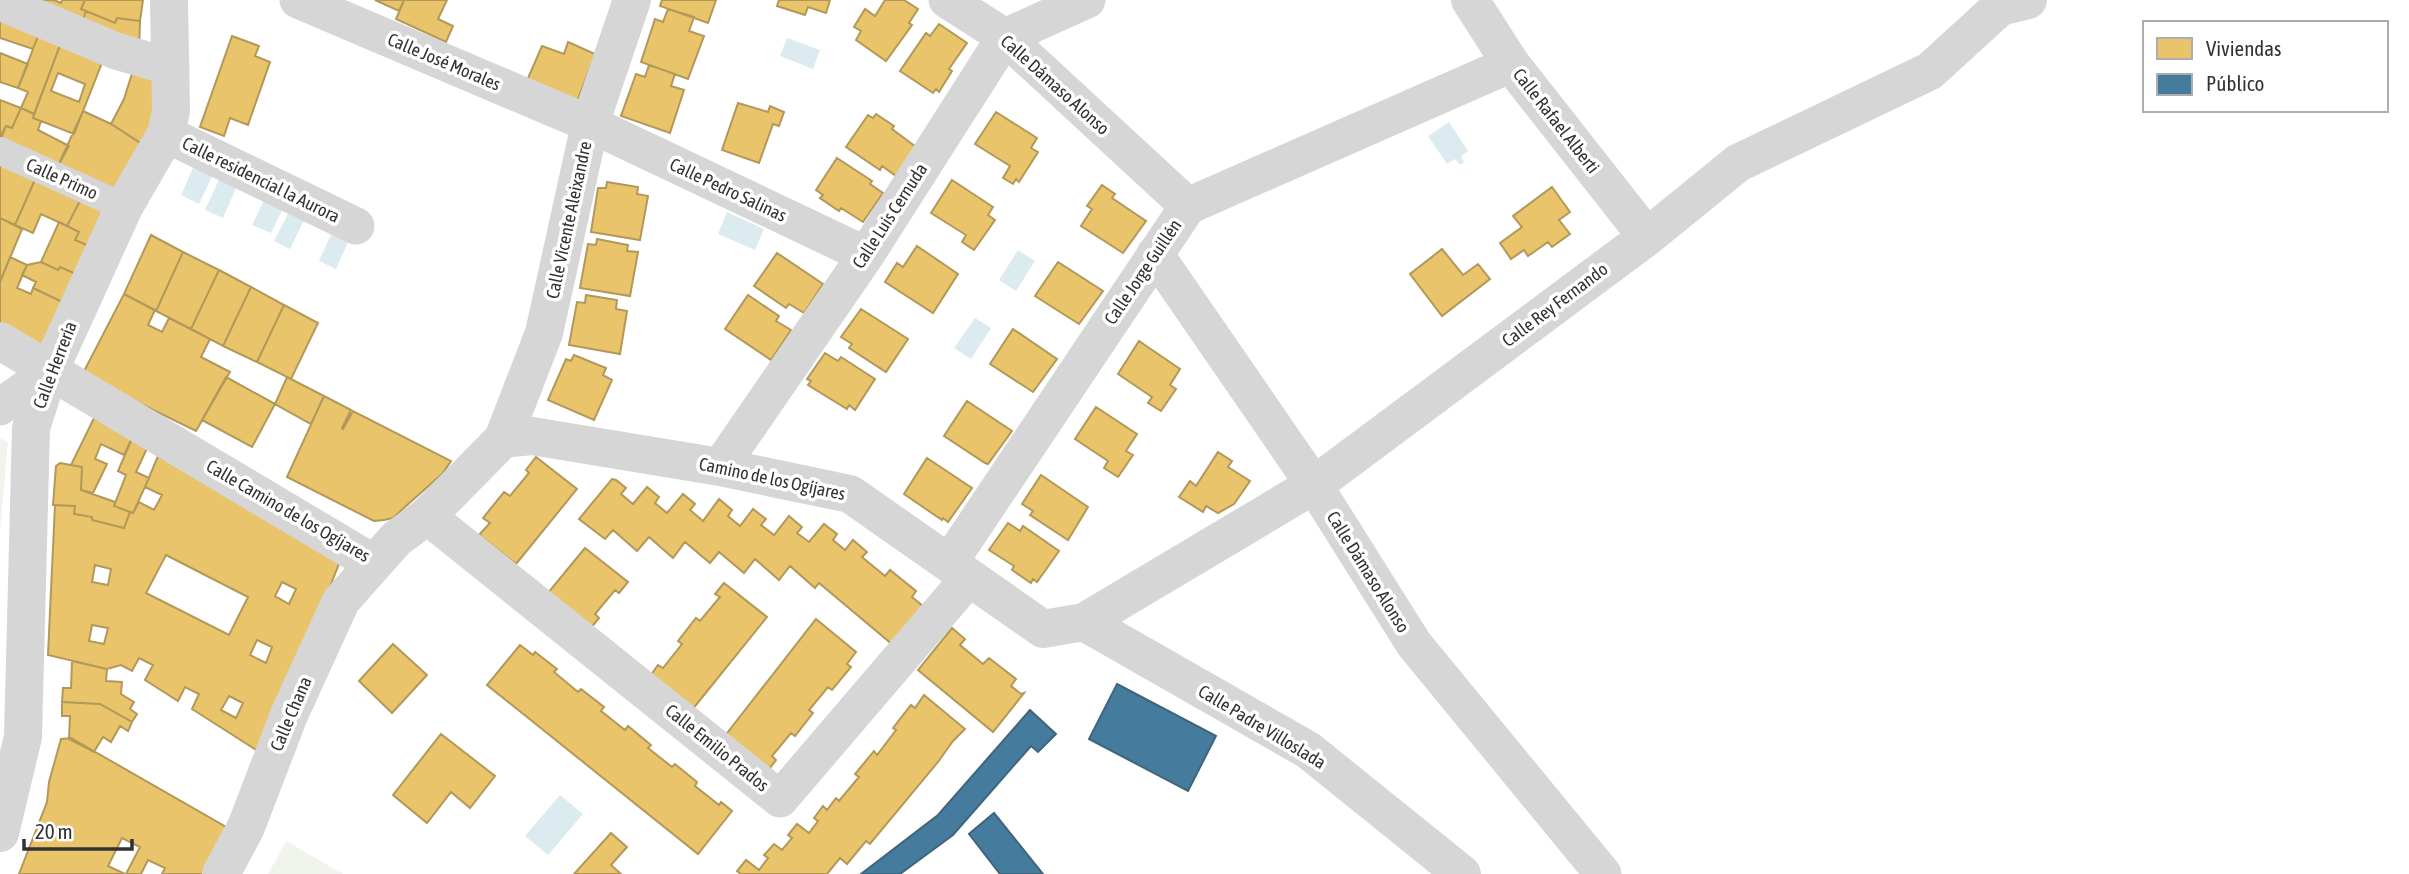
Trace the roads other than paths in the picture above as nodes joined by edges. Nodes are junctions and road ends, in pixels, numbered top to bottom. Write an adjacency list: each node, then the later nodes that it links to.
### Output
1 (169, 0): 11 (street, Calle Herrería)
2 (298, 0): 12 (street, Calle José Morales)
3 (632, 0): 12 (street, Calle Vicente Aleixandre)
4 (947, 0): 9 (street, Calle Dámaso Alonso)
5 (1087, 0): 9 (street)
6 (1470, 0): 10 (street, Calle Rafael Alberti)
7 (2028, 0): 18 (street, Calle Rey Fernando)
8 (0, 2): 11 (street)
9 (1005, 37): 15 (street, Calle Dámaso Alonso); 20 (street, Calle Luis Cernuda)
10 (1511, 64): 15 (street, Calle Jorge Guillén); 18 (street, Calle Rafael Alberti)
11 (171, 67): 13 (street, Calle Herrería)
12 (590, 124): 20 (street, Calle Pedro Salinas); 24 (street, Calle Vicente Aleixandre)
13 (166, 134): 16 (street, Calle Herrería); 17 (street, Calle residencial la Aurora)
14 (0, 151): 16 (street, Calle Primo)
15 (1188, 206): 19 (street, Calle Jorge Guillén)
16 (124, 207): 22 (street, Calle Herrería)
17 (356, 226)
18 (1647, 237): 26 (street, Calle Rey Fernando)
19 (1155, 254): 26 (street, Calle Dámaso Alonso); 29 (street, Calle Jorge Guillén)
20 (866, 255): 25 (street, Calle Luis Cernuda)
21 (0, 341): 22 (street, Calle Camino de los Ogíjares)
22 (49, 372): 23 (street); 28 (street, Calle Camino de los Ogíjares); 31 (street, Calle Herrería)
23 (0, 407)
24 (503, 439): 25 (street, Camino de los Ogíjares); 27 (street, Calle Camino de los Ogíjares)
25 (720, 467): 29 (street, Camino de los Ogíjares)
26 (1314, 485): 30 (street, Calle Rey Fernando); 34 (street, Calle Dámaso Alonso)
27 (428, 516): 28 (street, Calle Camino de los Ogíjares); 29 (street, Calle Emilio Prados)
28 (373, 563): 32 (street, Calle Chana)
29 (959, 571): 30 (street, Camino de los Ogíjares)
30 (1084, 622): 33 (street, Calle Padre Villoslada)
31 (0, 833)
32 (221, 874)
33 (1462, 874)
34 (1603, 874)

